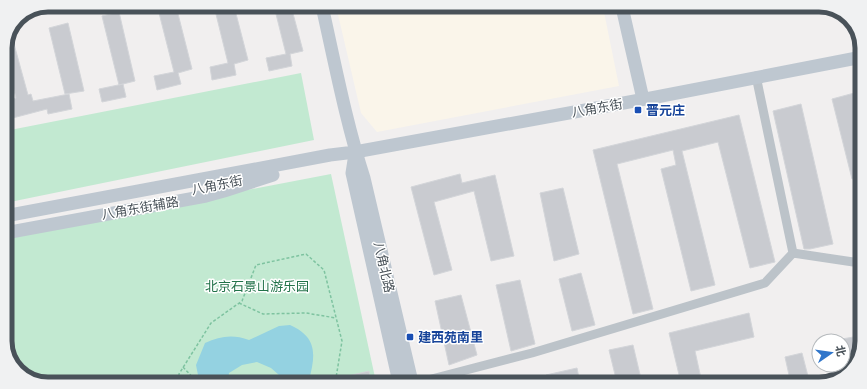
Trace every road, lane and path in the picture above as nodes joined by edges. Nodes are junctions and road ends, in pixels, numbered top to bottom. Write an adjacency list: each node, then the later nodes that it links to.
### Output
1 (323, 12): 7 (main road, 八角北路)
2 (623, 12): 6 (main road)
3 (631, 12): 6 (main road)
4 (855, 58): 5 (main road, 八角东街)
5 (756, 76): 6 (main road, 八角东街); 12 (street)
6 (647, 98): 7 (main road, 八角东街)
7 (355, 152): 8 (main road, 八角东街); 9 (main road, 八角东街); 20 (main road, 八角北路); 21 (main road, 八角北路)
8 (273, 175): 10 (main road, 八角东街); 11 (main road, 八角东街辅路)
9 (12, 215)
10 (12, 224)
11 (12, 232)
12 (793, 253): 13 (street); 22 (street)
13 (855, 262)
14 (239, 303): 15 (path); 15 (path); 16 (path)
15 (336, 318): 19 (path)
16 (183, 368): 17 (path); 18 (path)
17 (178, 377)
18 (192, 377)
19 (336, 377)
20 (398, 377)
21 (411, 377)
22 (439, 377)

